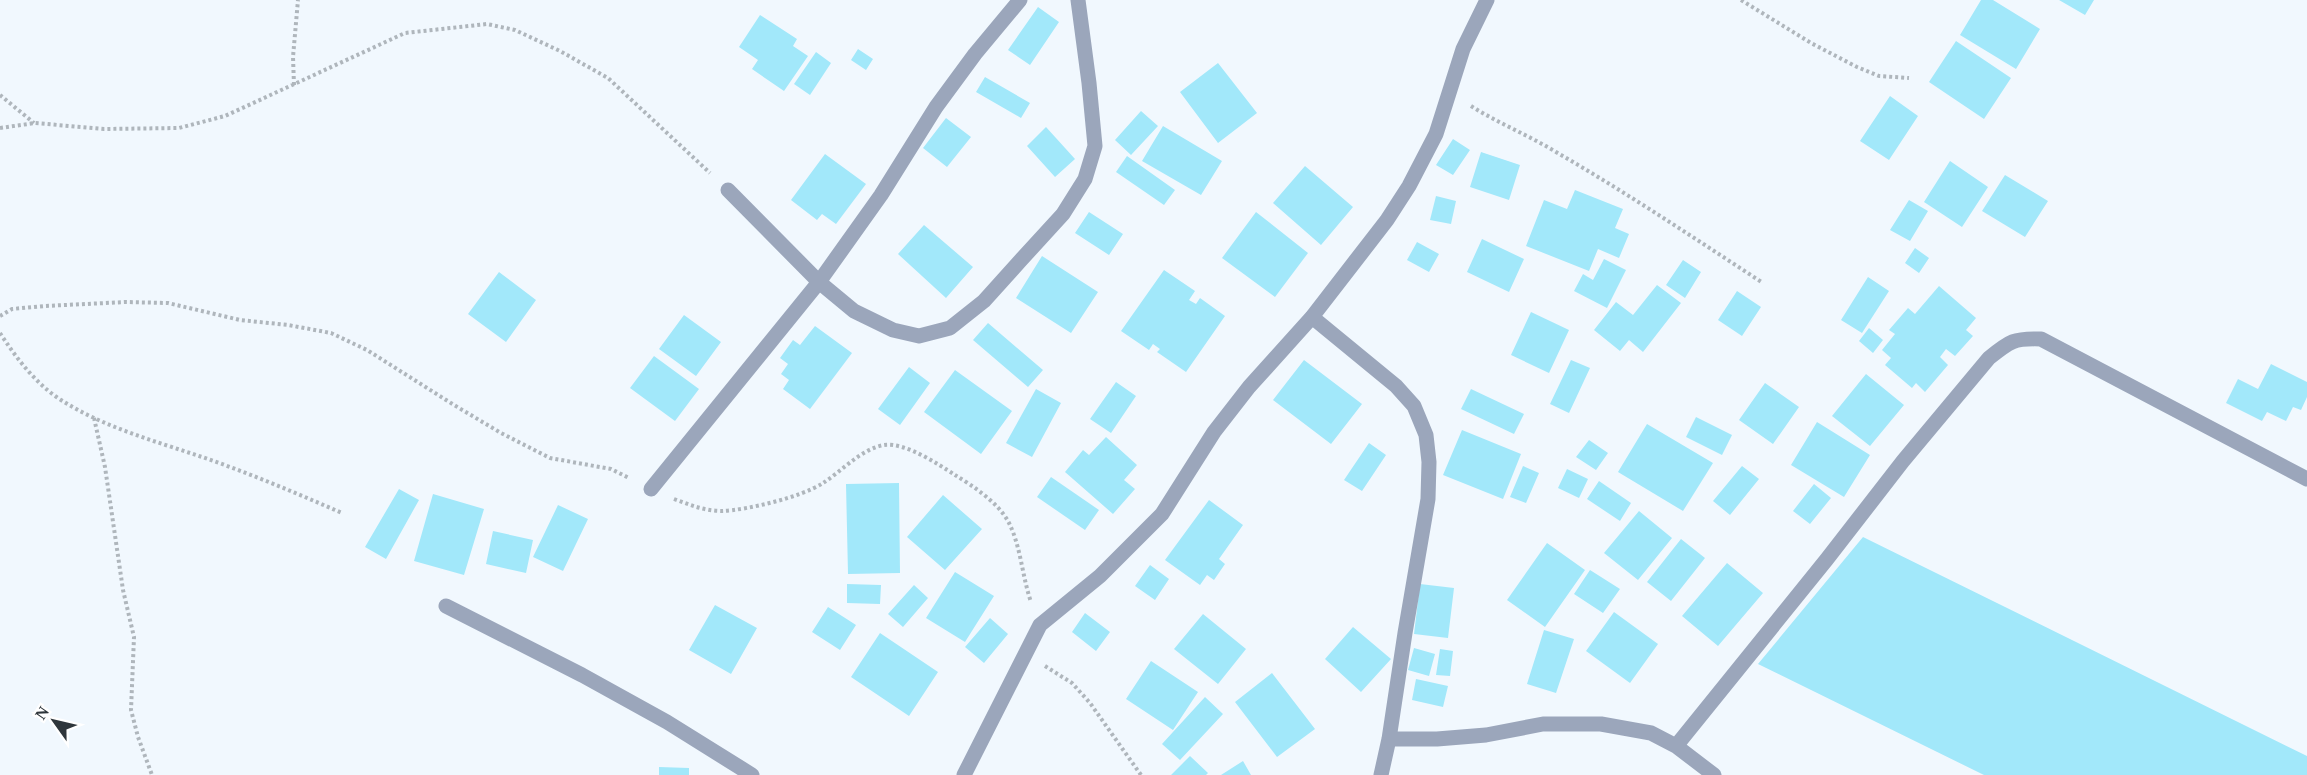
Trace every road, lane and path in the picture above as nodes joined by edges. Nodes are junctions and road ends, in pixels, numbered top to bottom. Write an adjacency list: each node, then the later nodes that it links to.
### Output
1 (298, 0): 7 (path)
2 (1020, 0): 13 (street)
3 (1078, 0): 13 (street)
4 (1487, 0): 8 (street)
5 (1741, 0): 6 (path)
6 (1909, 78)
7 (294, 85): 10 (path); 12 (path)
8 (1450, 93): 14 (path); 16 (street)
9 (0, 96): 10 (path)
10 (35, 123): 11 (path)
11 (0, 128)
12 (728, 190): 13 (street)
13 (819, 282): 20 (street)
14 (1763, 283)
15 (0, 315): 20 (path)
16 (1312, 317): 23 (street); 25 (street)
17 (0, 333): 18 (path)
18 (94, 417): 21 (path); 27 (path)
19 (2307, 479): 26 (street)
20 (651, 489): 23 (path)
21 (342, 513)
22 (446, 606): 28 (street)
23 (1040, 625): 24 (street)
24 (1024, 654): 29 (street); 30 (path)
25 (1389, 739): 26 (street); 31 (street)
26 (1676, 746): 32 (street)
27 (152, 775)
28 (752, 775)
29 (964, 775)
30 (1141, 775)
31 (1381, 775)
32 (1714, 775)

